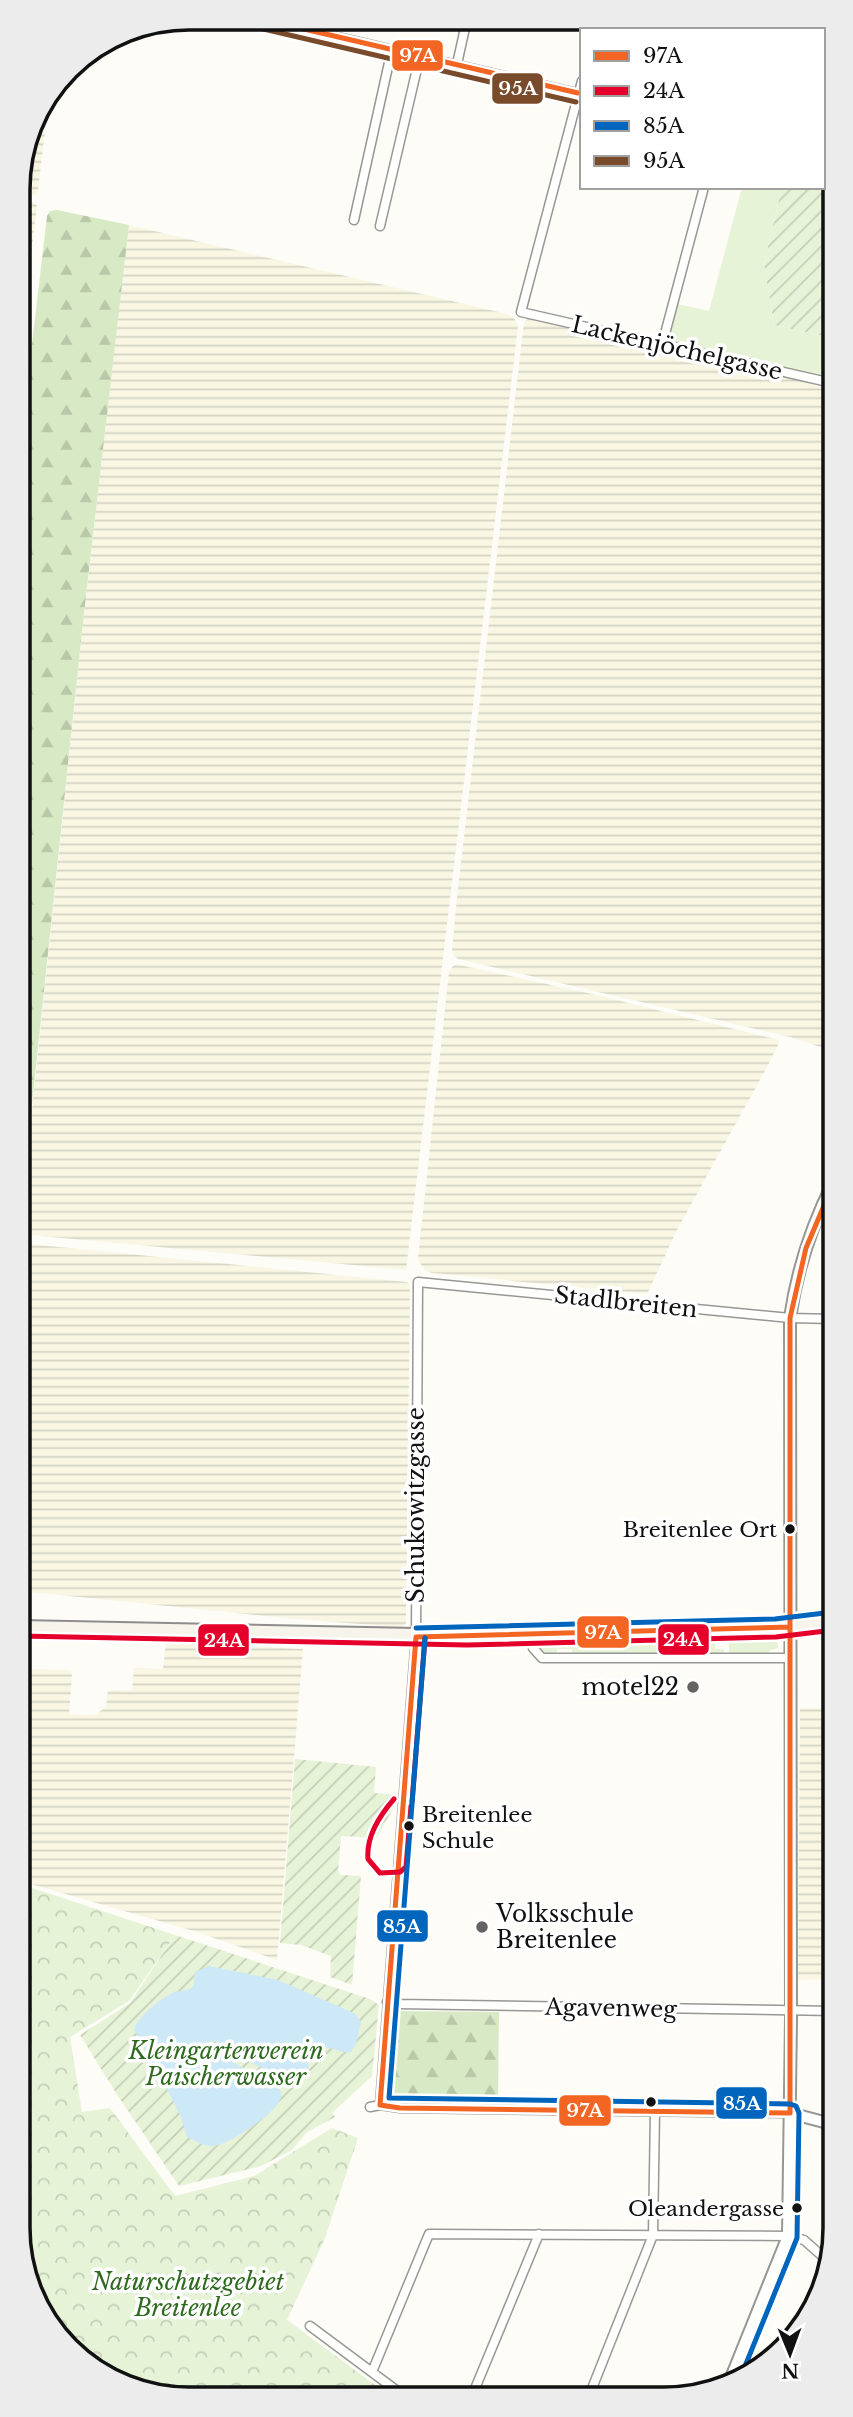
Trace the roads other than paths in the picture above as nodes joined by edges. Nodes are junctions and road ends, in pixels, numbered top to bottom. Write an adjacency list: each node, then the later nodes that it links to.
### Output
1 (309, 30): 3 (street)
2 (465, 30): 5 (street)
3 (392, 49): 4 (street); 8 (street)
4 (420, 56): 5 (street); 9 (street)
5 (457, 64): 6 (street)
6 (580, 93): 10 (street, Lackenjöchelgasse)
7 (703, 189): 10 (street)
8 (354, 220)
9 (380, 226)
10 (662, 345): 11 (street, Lackenjöchelgasse)
11 (823, 381)
12 (823, 1205): 14 (street)
13 (418, 1282): 14 (street, Stadlbreiten); 20 (street, Schukowitzgasse)
14 (790, 1318): 15 (street, Stadlbreiten); 18 (street)
15 (823, 1318)
16 (823, 1622): 18 (main road)
17 (30, 1627): 20 (main road)
18 (790, 1627): 19 (main road); 21 (street)
19 (533, 1636): 20 (main road); 21 (street)
20 (415, 1637): 22 (street, Schukowitzgasse)
21 (790, 1658): 23 (street)
22 (387, 2002): 23 (street, Agavenweg); 25 (street, Schukowitzgasse)
23 (791, 2011): 24 (street, Agavenweg); 28 (street)
24 (823, 2011)
25 (380, 2105): 26 (street); 27 (street)
26 (370, 2107)
27 (655, 2110): 28 (street); 31 (street)
28 (790, 2113): 29 (street); 32 (street)
29 (823, 2122)
30 (539, 2234): 31 (street); 35 (street); 38 (street)
31 (653, 2235): 32 (street); 39 (street)
32 (788, 2236): 33 (street); 36 (street)
33 (821, 2255)
34 (310, 2326): 35 (street)
35 (372, 2372): 37 (street)
36 (733, 2372)
37 (392, 2387)
38 (476, 2387)
39 (593, 2387)

